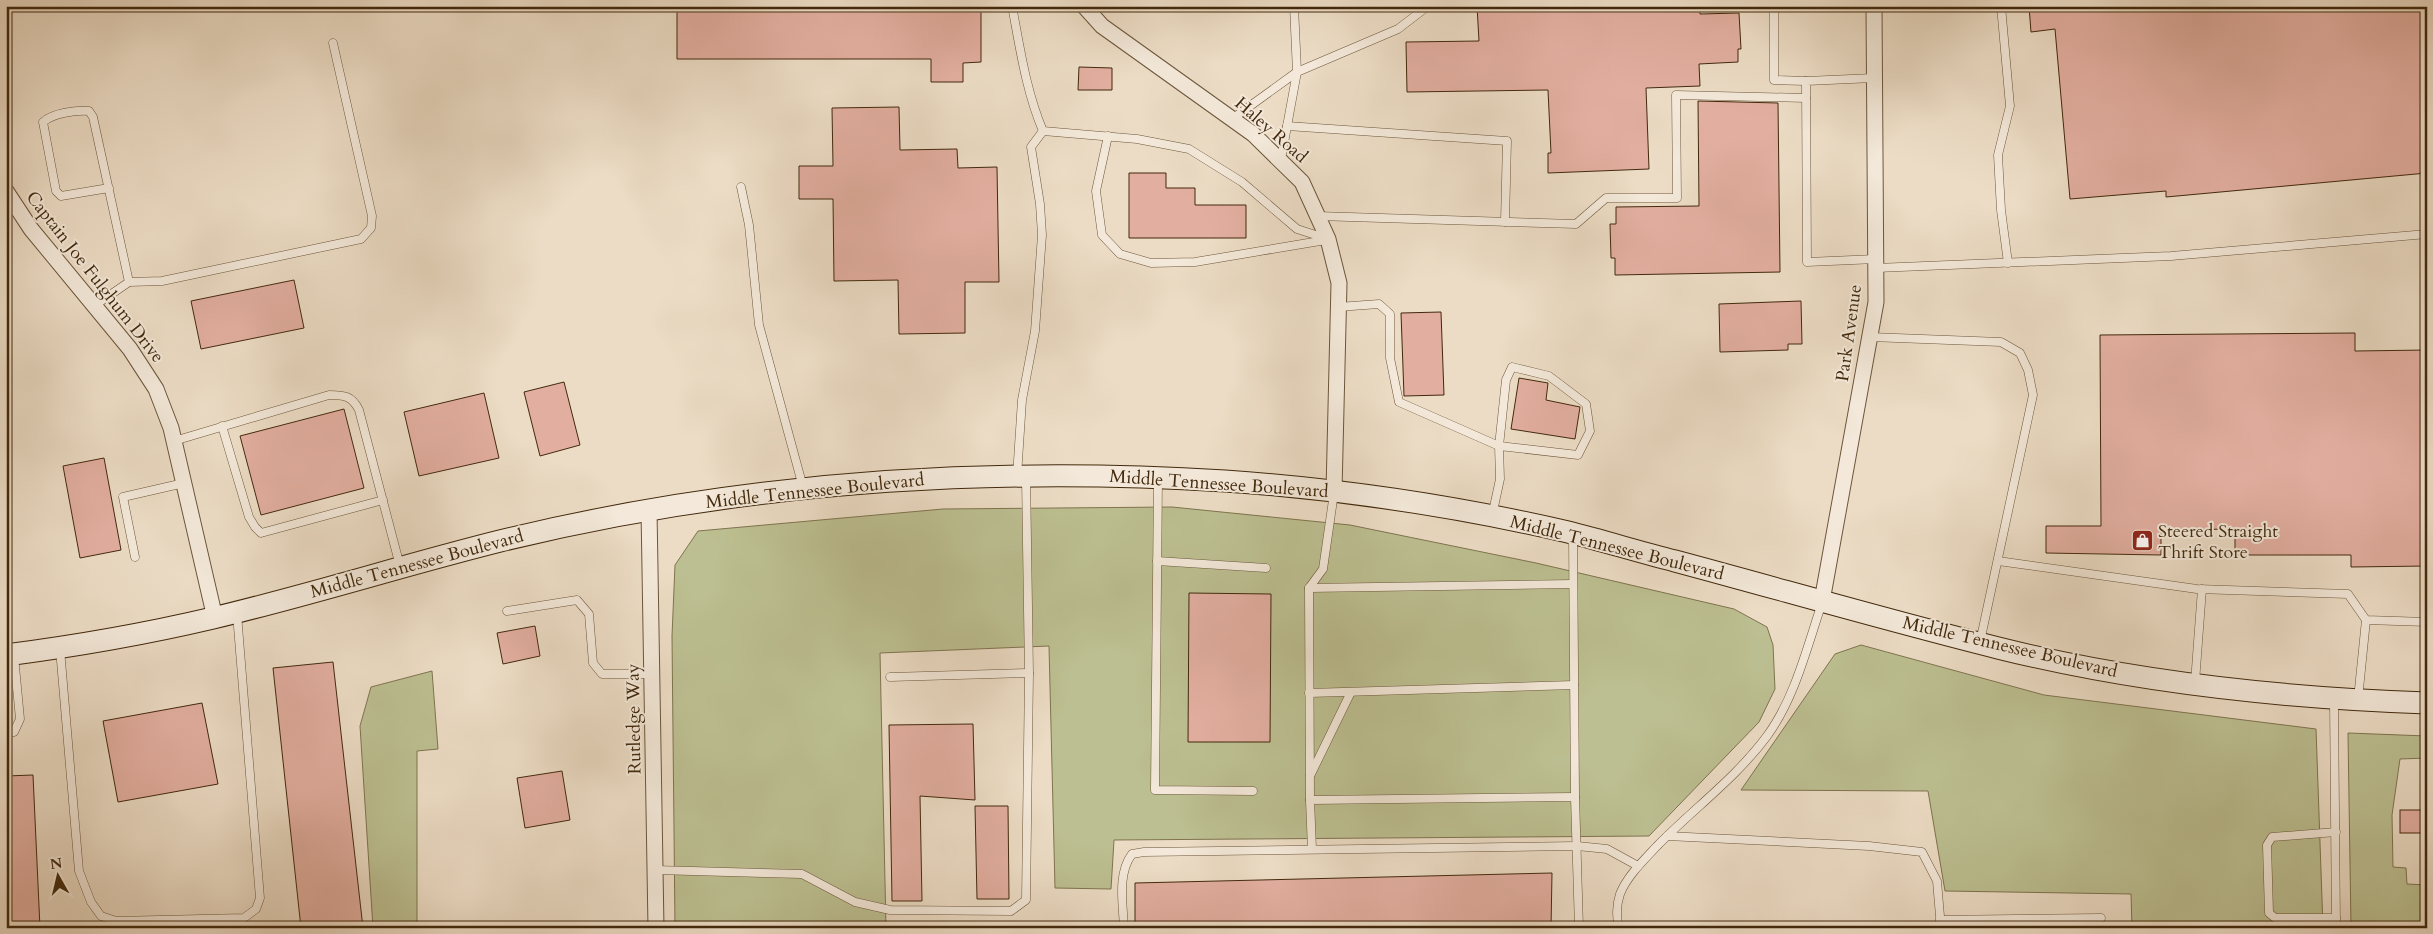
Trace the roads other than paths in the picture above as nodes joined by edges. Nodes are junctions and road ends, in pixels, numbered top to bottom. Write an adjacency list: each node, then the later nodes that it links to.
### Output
1 (1012, 6): 15 (lane)
2 (1084, 6): 13 (street, Haley Road)
3 (1294, 6): 9 (lane)
4 (1428, 6): 9 (lane)
5 (1774, 6): 11 (lane)
6 (1874, 6): 10 (street, Park Avenue)
7 (2001, 6): 25 (lane)
8 (333, 43): 27 (lane)
9 (1297, 72): 13 (lane); 14 (lane)
10 (1874, 78): 11 (lane); 26 (street, Park Avenue)
11 (1806, 81): 12 (lane)
12 (1806, 98): 22 (lane); 26 (lane)
13 (1232, 119): 17 (street, Haley Road)
14 (1287, 126): 17 (lane); 22 (lane)
15 (1043, 131): 16 (lane); 34 (lane)
16 (1108, 136): 24 (lane); 24 (lane)
17 (1281, 160): 21 (street, Haley Road)
18 (741, 187): 37 (lane)
19 (109, 188): 19 (lane); 27 (lane)
20 (6, 191): 28 (street, Captain Joe Fulghum Drive)
21 (1317, 216): 22 (lane); 24 (street, Haley Road)
22 (1505, 222)
23 (2427, 234): 25 (lane)
24 (1328, 239): 29 (street, Haley Road)
25 (2008, 263): 26 (lane)
26 (1876, 264): 30 (street, Park Avenue)
27 (129, 282): 28 (lane)
28 (94, 306): 32 (street, Captain Joe Fulghum Drive)
29 (1338, 307): 33 (lane); 38 (street, Haley Road)
30 (1870, 336): 45 (lane); 51 (street, Park Avenue)
31 (222, 426): 32 (lane); 39 (lane); 39 (lane)
32 (174, 440): 36 (street, Captain Joe Fulghum Drive)
33 (1499, 446): 33 (lane); 41 (lane)
34 (1022, 476): 35 (main road, Middle Tennessee Boulevard); 37 (main road, Middle Tennessee Boulevard); 60 (lane)
35 (1158, 478): 38 (main road, Middle Tennessee Boulevard); 44 (lane)
36 (184, 483): 43 (lane); 54 (street, Captain Joe Fulghum Drive)
37 (804, 488): 40 (main road, Middle Tennessee Boulevard)
38 (1334, 491): 41 (main road, Middle Tennessee Boulevard); 49 (lane)
39 (383, 500): 46 (lane)
40 (650, 510): 46 (main road, Middle Tennessee Boulevard); 61 (street, Rutledge Way)
41 (1492, 518): 42 (main road, Middle Tennessee Boulevard)
42 (1572, 534): 48 (lane); 51 (main road, Middle Tennessee Boulevard)
43 (135, 557)
44 (1157, 561): 47 (lane); 72 (lane)
45 (1998, 561): 50 (lane); 57 (lane)
46 (400, 568): 53 (main road, Middle Tennessee Boulevard)
47 (1266, 568)
48 (1573, 584): 49 (lane); 64 (lane)
49 (1309, 588): 66 (lane)
50 (2202, 589): 55 (lane); 63 (lane)
51 (1822, 601): 57 (main road, Middle Tennessee Boulevard); 76 (lane)
52 (507, 611): 61 (lane)
53 (236, 612): 54 (main road, Middle Tennessee Boulevard); 58 (lane)
54 (215, 618): 58 (main road, Middle Tennessee Boulevard)
55 (2366, 620): 56 (lane); 68 (lane)
56 (2427, 622)
57 (1980, 643): 63 (main road, Middle Tennessee Boulevard)
58 (60, 648): 59 (main road, Middle Tennessee Boulevard)
59 (10, 654): 70 (lane)
60 (1029, 673): 62 (lane); 80 (lane)
61 (652, 674): 80 (street, Rutledge Way)
62 (890, 677)
63 (2194, 684): 67 (main road, Middle Tennessee Boulevard)
64 (1574, 685): 65 (lane); 73 (lane)
65 (1351, 692): 66 (lane); 71 (lane)
66 (1309, 693): 71 (lane)
67 (2334, 700): 68 (main road, Middle Tennessee Boulevard); 75 (lane)
68 (2358, 701): 69 (main road, Middle Tennessee Boulevard)
69 (2427, 703)
70 (6, 733)
71 (1310, 778): 74 (lane)
72 (1253, 792)
73 (1575, 797): 74 (lane); 77 (lane)
74 (1310, 800): 78 (lane)
75 (2336, 832): 82 (lane); 82 (lane)
76 (1667, 836): 79 (lane); 83 (lane)
77 (1577, 846): 78 (lane); 79 (lane); 86 (lane)
78 (1312, 849): 85 (lane)
79 (1638, 866): 87 (lane)
80 (655, 870): 84 (street, Rutledge Way)
81 (2101, 918): 83 (lane)
82 (2336, 918): 88 (lane)
83 (1940, 924)
84 (656, 928)
85 (1124, 928)
86 (1579, 928)
87 (1619, 928)
88 (2336, 928)

